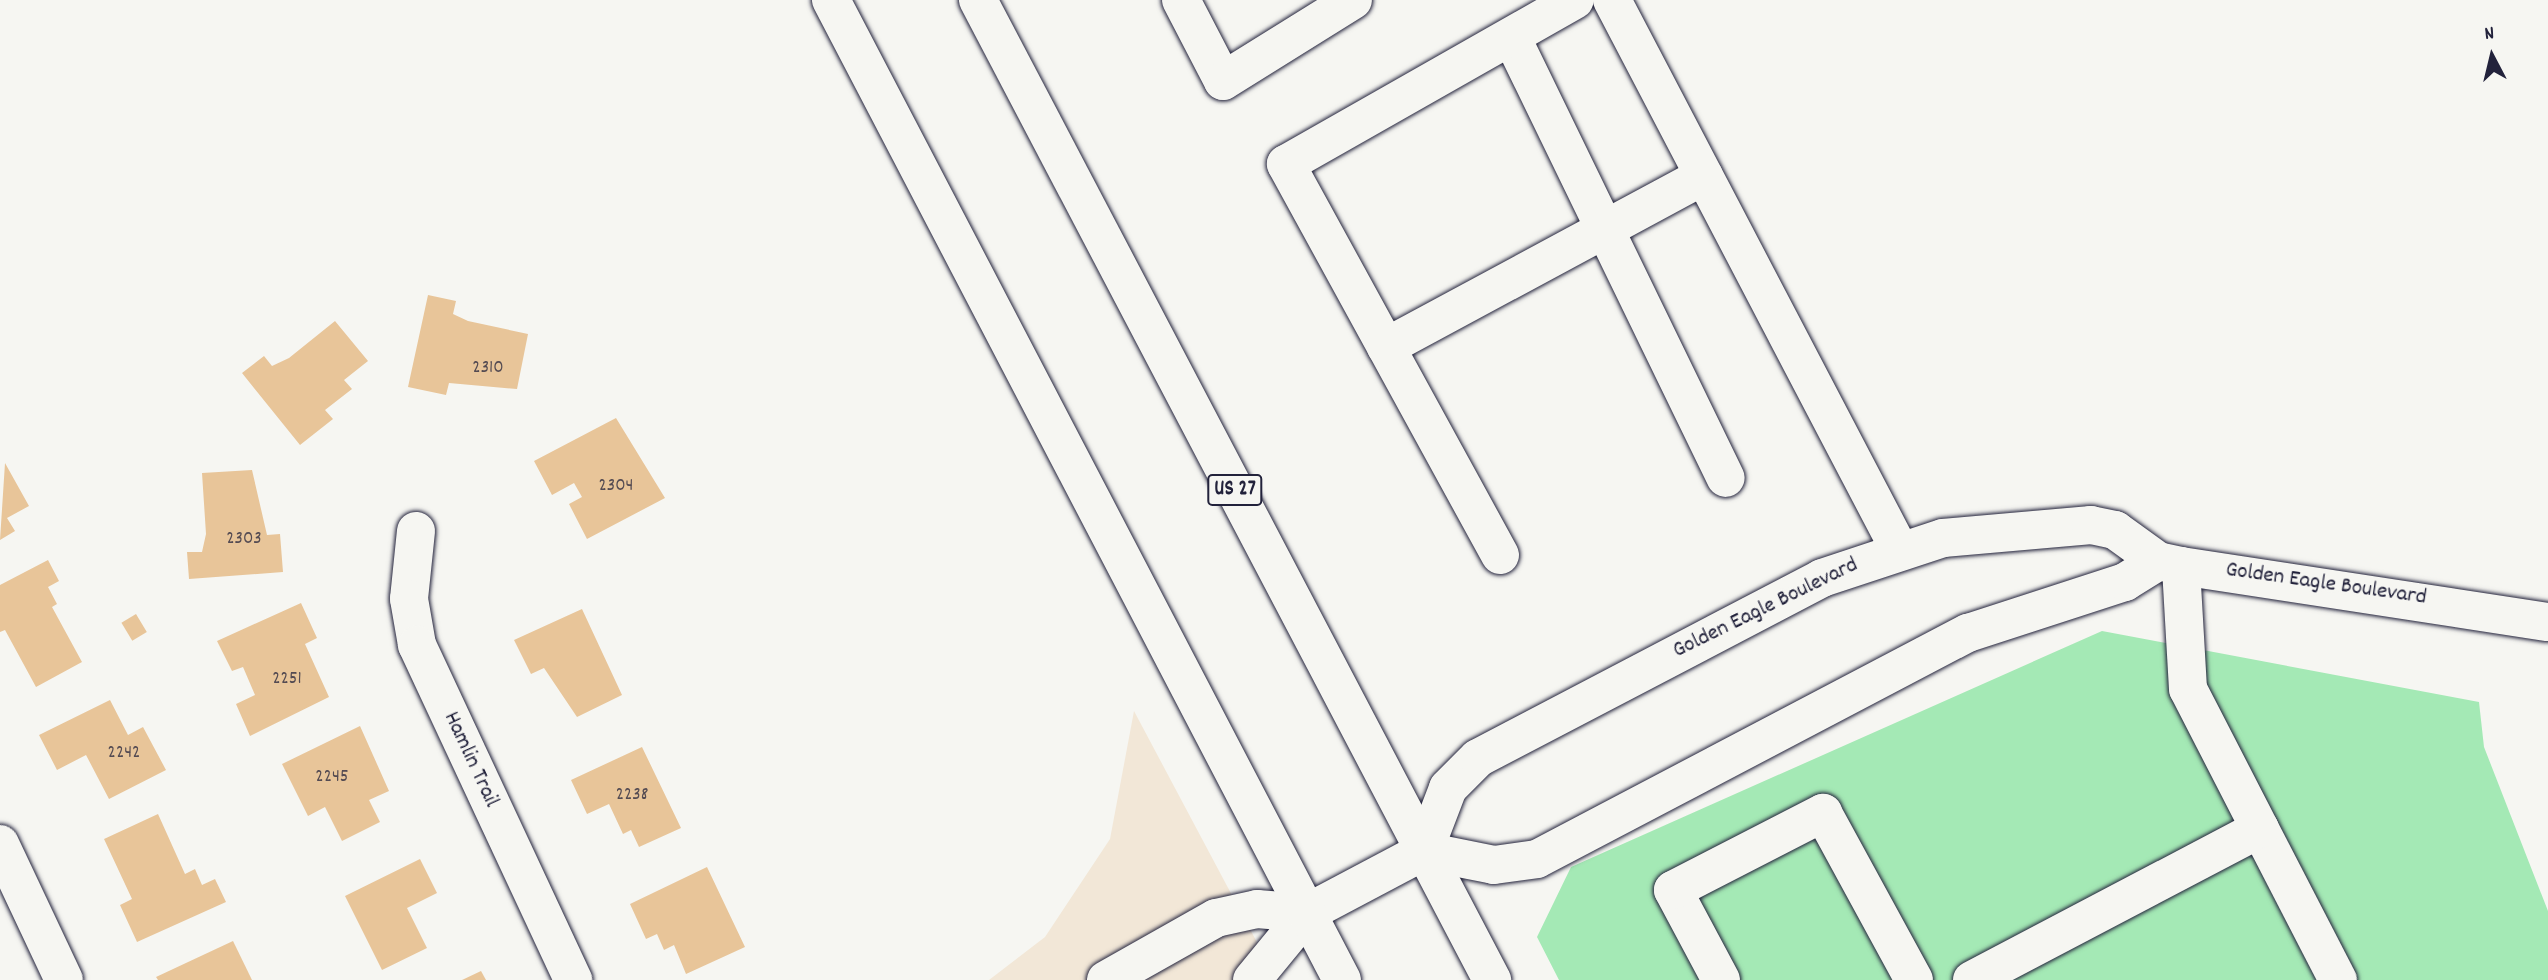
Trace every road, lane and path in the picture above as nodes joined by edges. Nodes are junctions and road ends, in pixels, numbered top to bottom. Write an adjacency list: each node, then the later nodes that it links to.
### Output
1 (831, 0): 20 (main road)
2 (978, 0): 19 (main road, US 27)
3 (1181, 0): 4 (main road)
4 (1353, 0)
5 (1575, 0): 7 (main road)
6 (1612, 0): 8 (main road)
7 (1512, 38): 9 (main road); 10 (main road)
8 (1703, 176): 9 (main road); 13 (main road)
9 (1605, 230): 10 (main road); 11 (main road)
10 (1386, 347): 14 (main road)
11 (1726, 478)
12 (416, 530): 22 (main road, Hamlin Trail)
13 (1899, 549): 15 (main road, Golden Eagle Boulevard); 19 (main road, Golden Eagle Boulevard)
14 (1500, 555)
15 (2169, 563): 16 (main road, Golden Eagle Boulevard); 17 (main road); 19 (main road)
16 (2548, 622)
17 (2260, 829): 29 (main road); 30 (main road)
18 (0, 844): 21 (main road)
19 (1424, 851): 20 (main road); 26 (main road, US 27)
20 (1307, 913): 23 (main road); 24 (main road); 25 (main road)
21 (64, 980)
22 (573, 980)
23 (1106, 980)
24 (1252, 980)
25 (1342, 980)
26 (1492, 980)
27 (1721, 980): 28 (main road)
28 (1914, 980)
29 (1972, 980)
30 (2338, 980)

